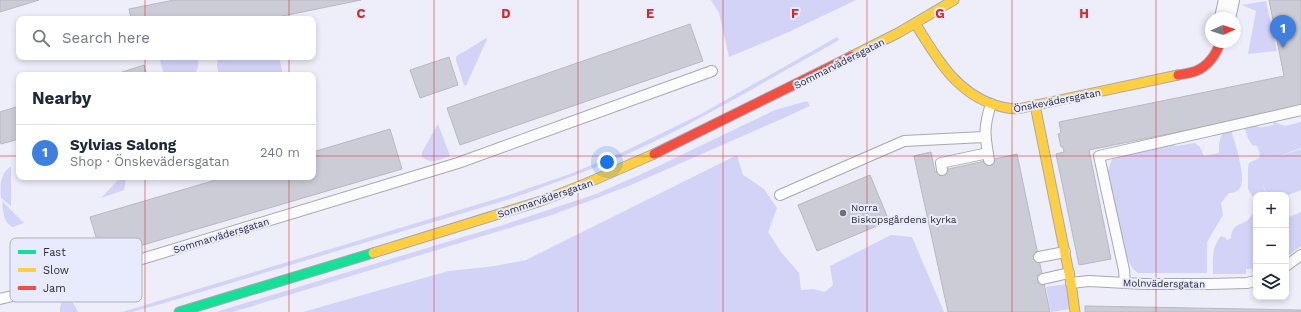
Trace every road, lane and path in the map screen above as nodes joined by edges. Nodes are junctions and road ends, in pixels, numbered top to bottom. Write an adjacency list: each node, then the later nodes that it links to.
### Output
1 (954, 0): 4 (street, Sommarvädersgatan)
2 (1229, 0): 3 (street)
3 (1226, 12)
4 (915, 23): 7 (street, Önskevädersgatan); 24 (street, Sommarvädersgatan)
5 (1219, 48): 8 (street, Önskevädersgatan)
6 (712, 70): 16 (lane, Sommarvädersgatan)
7 (990, 104): 8 (street, Önskevädersgatan); 10 (lane)
8 (1034, 106): 13 (street)
9 (1301, 110): 21 (lane)
10 (984, 137): 11 (lane); 12 (lane)
11 (942, 170)
12 (780, 195)
13 (1065, 252): 15 (lane); 18 (street)
14 (1301, 255): 17 (lane)
15 (1039, 257)
16 (142, 259)
17 (1289, 264)
18 (1070, 278): 19 (lane, Molnvädersgatan); 21 (lane, Molnvädersgatan); 25 (street)
19 (1043, 279)
20 (1253, 282): 21 (lane, Molnvädersgatan)
21 (1125, 283)
22 (10, 297): 23 (lane, Sommarvädersgatan)
23 (0, 299)
24 (179, 312)
25 (1075, 312)

